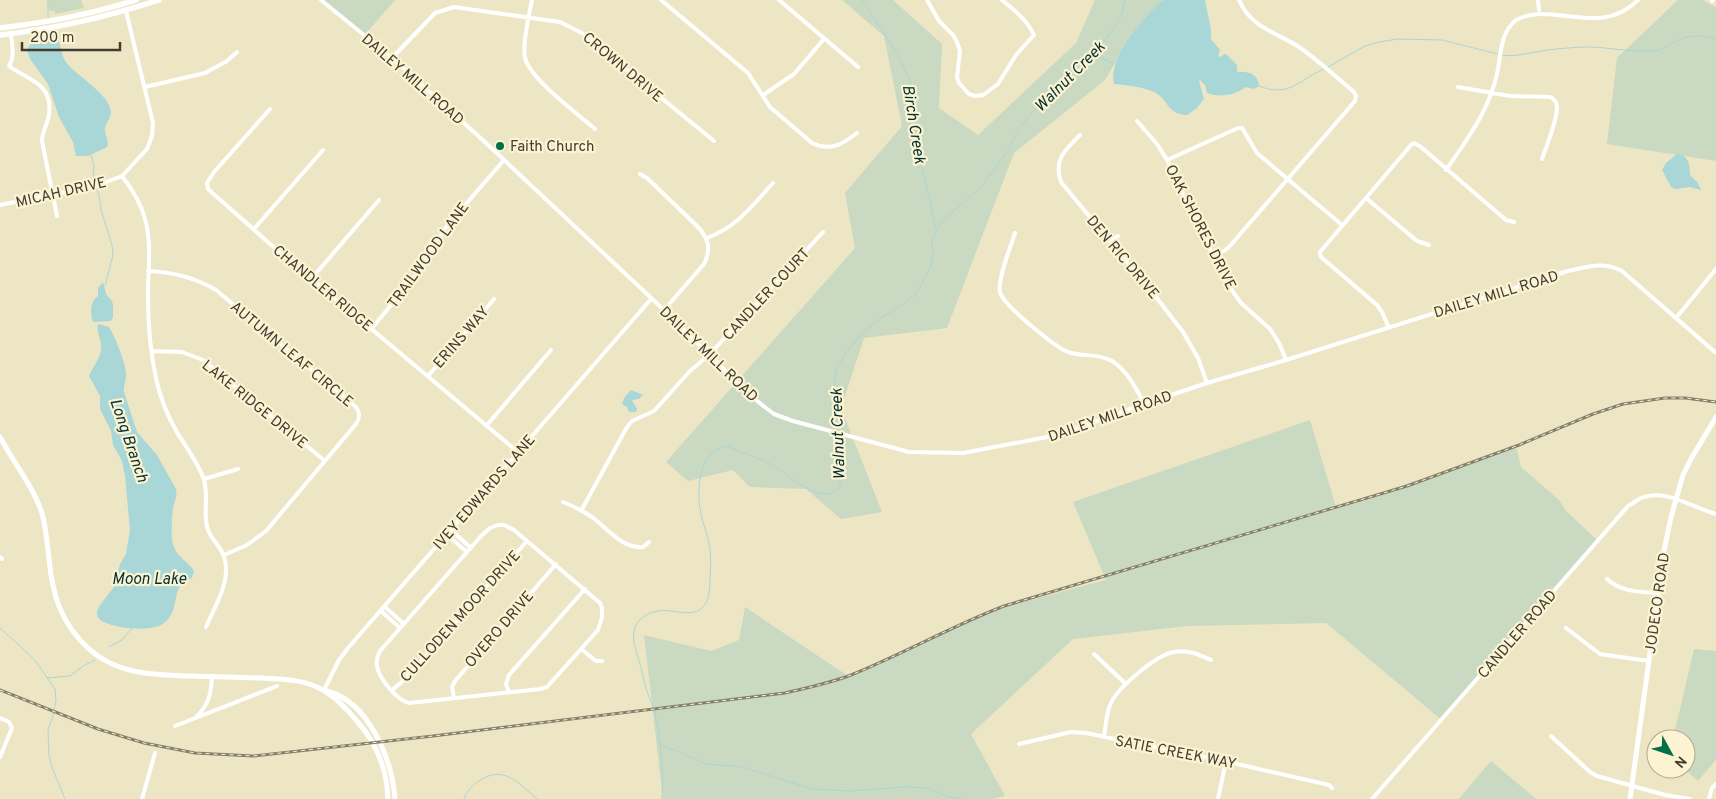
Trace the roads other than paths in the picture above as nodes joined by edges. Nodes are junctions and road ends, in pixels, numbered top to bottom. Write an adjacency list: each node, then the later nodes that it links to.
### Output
1 (136, 0): 12 (main road); 15 (main road)
2 (159, 0): 13 (main road)
3 (321, 0): 24 (street, DAILEY MILL ROAD)
4 (532, 0): 17 (street)
5 (661, 0): 29 (street)
6 (779, 0): 22 (street)
7 (926, 0): 8 (street)
8 (1002, 0)
9 (1238, 0): 43 (street)
10 (1538, 0): 14 (street)
11 (1638, 0): 14 (street)
12 (122, 1): 16 (main road); 19 (main road)
13 (135, 8): 15 (main road); 18 (street)
14 (1539, 10): 28 (street)
15 (126, 11): 16 (main road); 18 (street, MICAH DRIVE)
16 (114, 14): 20 (main road)
17 (529, 17): 24 (street, CROWN DRIVE); 32 (street); 35 (street, CROWN DRIVE)
18 (128, 21): 26 (street, MICAH DRIVE)
19 (0, 28)
20 (11, 34): 21 (main road); 45 (street)
21 (0, 35)
22 (824, 39): 25 (street); 29 (street)
23 (236, 52): 26 (street)
24 (392, 58): 38 (street, DAILEY MILL ROAD)
25 (858, 68)
26 (145, 87): 42 (street, MICAH DRIVE)
27 (1458, 87): 28 (street)
28 (1492, 92): 37 (street); 40 (street)
29 (763, 96): 33 (street)
30 (270, 109): 52 (street, CHANDLER RIDGE)
31 (1137, 121): 39 (street, OAK SHORES DRIVE)
32 (596, 129)
33 (857, 133)
34 (1080, 135): 57 (street, DEN RIC DRIVE)
35 (714, 141)
36 (324, 150): 52 (street)
37 (1542, 159)
38 (504, 160): 64 (street, DAILEY MILL ROAD); 67 (street, TRAILWOOD LANE)
39 (1166, 160): 43 (street); 59 (street, OAK SHORES DRIVE)
40 (1446, 170): 46 (street); 50 (street)
41 (640, 174): 56 (street)
42 (122, 176): 45 (street, MICAH DRIVE); 61 (street)
43 (1288, 179): 51 (street); 59 (street)
44 (773, 183): 56 (street)
45 (53, 195): 48 (street, MICAH DRIVE); 49 (street)
46 (1366, 198): 51 (street); 58 (street)
47 (379, 200): 62 (street)
48 (0, 206)
49 (57, 216)
50 (1514, 222)
51 (1342, 225): 68 (street)
52 (254, 229): 62 (street, CHANDLER RIDGE)
53 (823, 232): 72 (street, CANDLER COURT)
54 (1015, 233): 76 (street)
55 (1118, 236): 57 (street)
56 (707, 238): 65 (street)
57 (1110, 241): 75 (street, DEN RIC DRIVE)
58 (1429, 245)
59 (1214, 258): 73 (street, OAK SHORES DRIVE)
60 (1716, 269): 66 (street)
61 (148, 271): 70 (street); 81 (street, AUTUMN LEAF CIRCLE)
62 (312, 278): 67 (street, CHANDLER RIDGE)
63 (494, 299): 74 (street, ERINS WAY)
64 (651, 299): 65 (street, DAILEY MILL ROAD); 80 (street, IVEY EDWARDS LANE)
65 (664, 310): 72 (street, DAILEY MILL ROAD)
66 (1676, 318): 68 (street, DAILEY MILL ROAD); 71 (street, DAILEY MILL ROAD)
67 (372, 328): 74 (street, CHANDLER RIDGE)
68 (1389, 328): 73 (street, DAILEY MILL ROAD)
69 (552, 350): 78 (street)
70 (152, 351): 81 (street, LAKE RIDGE DRIVE); 83 (street)
71 (1716, 353)
72 (709, 355): 76 (street, DAILEY MILL ROAD); 86 (street, CANDLER COURT)
73 (1286, 360): 75 (street, DAILEY MILL ROAD)
74 (428, 376): 78 (street, CHANDLER RIDGE)
75 (1207, 383): 76 (street, DAILEY MILL ROAD)
76 (1144, 404)
77 (1716, 417): 84 (street, JODECO ROAD)
78 (487, 425): 80 (street, CHANDLER RIDGE)
79 (0, 437): 110 (street)
80 (519, 453): 88 (street, IVEY EDWARDS LANE)
81 (325, 461): 94 (street, AUTUMN LEAF CIRCLE)
82 (238, 469): 83 (street)
83 (204, 479): 94 (street)
84 (1676, 499): 87 (street, CANDLER ROAD); 98 (street, JODECO ROAD); 134 (street, CANDLER ROAD)
85 (563, 502): 86 (street)
86 (581, 510): 91 (street)
87 (1716, 514)
88 (452, 531): 89 (street, IVEY EDWARDS LANE); 92 (street)
89 (447, 535): 93 (street); 99 (street, IVEY EDWARDS LANE)
90 (527, 541): 92 (street); 95 (street); 114 (street, CULLODEN MOOR DRIVE)
91 (649, 542)
92 (471, 548): 93 (street)
93 (467, 552): 101 (street)
94 (224, 555): 102 (street)
95 (556, 564): 97 (street); 116 (street, OVERO DRIVE)
96 (1607, 579): 98 (street)
97 (585, 589): 105 (street); 115 (street)
98 (1658, 593): 109 (street, JODECO ROAD)
99 (385, 607): 100 (street, IVEY EDWARDS LANE); 101 (street)
100 (381, 611): 103 (street); 113 (street, IVEY EDWARDS LANE)
101 (404, 624): 103 (street)
102 (206, 627)
103 (400, 628): 114 (street)
104 (1566, 628): 109 (street)
105 (581, 649): 108 (street); 115 (street)
106 (1094, 654): 111 (street)
107 (1212, 660): 111 (street)
108 (602, 661)
109 (1649, 661): 127 (street, JODECO ROAD)
110 (212, 676): 113 (street); 118 (street)
111 (1126, 684): 121 (street)
112 (277, 686): 118 (street)
113 (324, 690): 131 (street); 132 (street)
114 (392, 690): 116 (street)
115 (509, 692): 116 (street)
116 (454, 698)
117 (0, 718): 124 (street)
118 (195, 718): 119 (street)
119 (175, 726)
120 (1551, 736): 127 (street)
121 (1104, 737): 122 (street, SATIE CREEK WAY); 125 (street, SATIE CREEK WAY)
122 (1018, 744)
123 (155, 753): 130 (street)
124 (0, 757)
125 (1226, 762): 128 (street, SATIE CREEK WAY); 133 (street)
126 (1716, 784): 137 (street)
127 (1632, 785): 129 (street); 135 (street, JODECO ROAD)
128 (1332, 788)
129 (1665, 797): 136 (street)
130 (142, 799)
131 (388, 799)
132 (395, 799)
133 (1218, 799)
134 (1372, 799)
135 (1630, 799)
136 (1690, 799)
137 (1709, 799)

